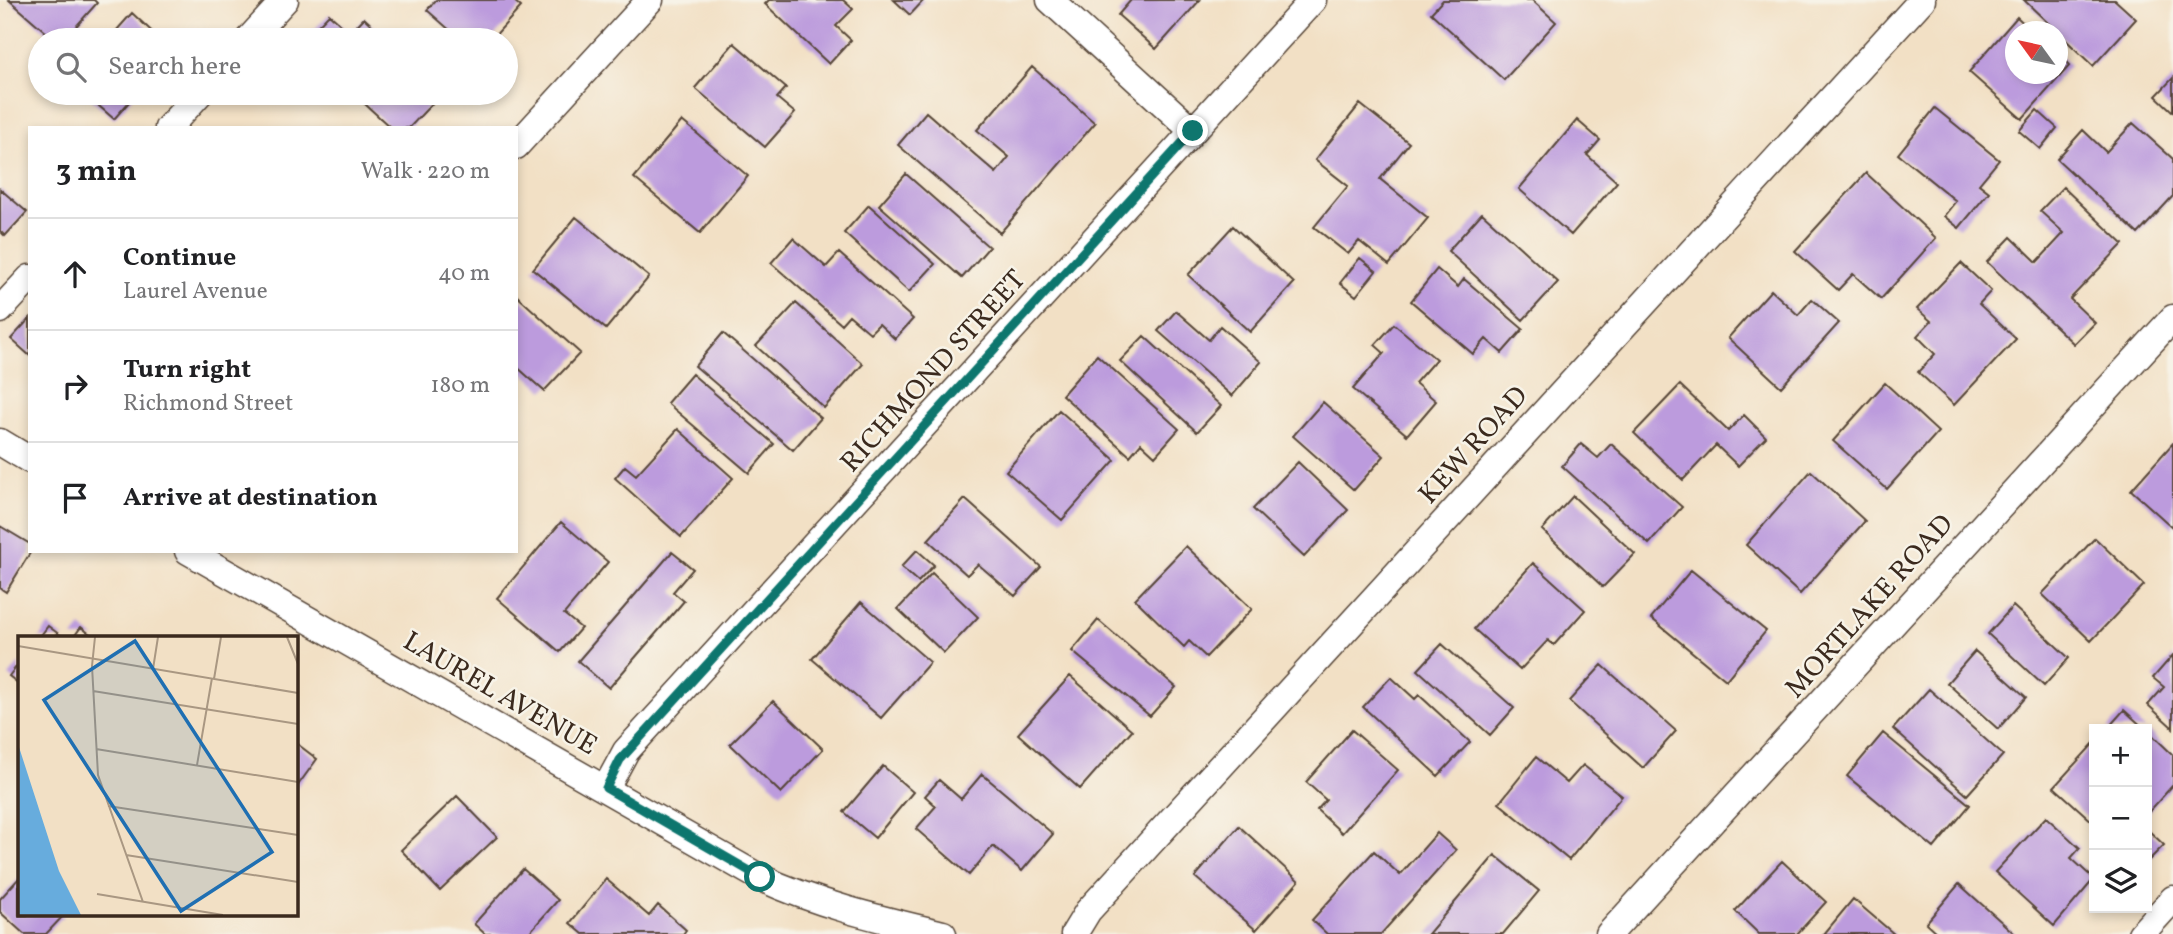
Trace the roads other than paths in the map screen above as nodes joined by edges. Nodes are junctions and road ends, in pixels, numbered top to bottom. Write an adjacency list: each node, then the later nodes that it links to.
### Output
1 (285, 0): 6 (street)
2 (650, 0): 10 (street)
3 (1050, 0): 9 (street)
4 (1313, 0): 9 (street, RICHMOND STREET)
5 (1922, 0): 20 (street, KEW ROAD)
6 (259, 28)
7 (189, 105): 8 (street)
8 (169, 126)
9 (1193, 131): 17 (street, RICHMOND STREET)
10 (518, 144)
11 (28, 280): 12 (street)
12 (0, 310)
13 (2173, 318): 21 (street, MORTLAKE ROAD)
14 (0, 442): 15 (street)
15 (28, 459)
16 (192, 553): 17 (street, LAUREL AVENUE)
17 (606, 788): 19 (street, LAUREL AVENUE)
18 (2173, 899): 22 (street)
19 (943, 934)
20 (1074, 934)
21 (1609, 934)
22 (2141, 934)

